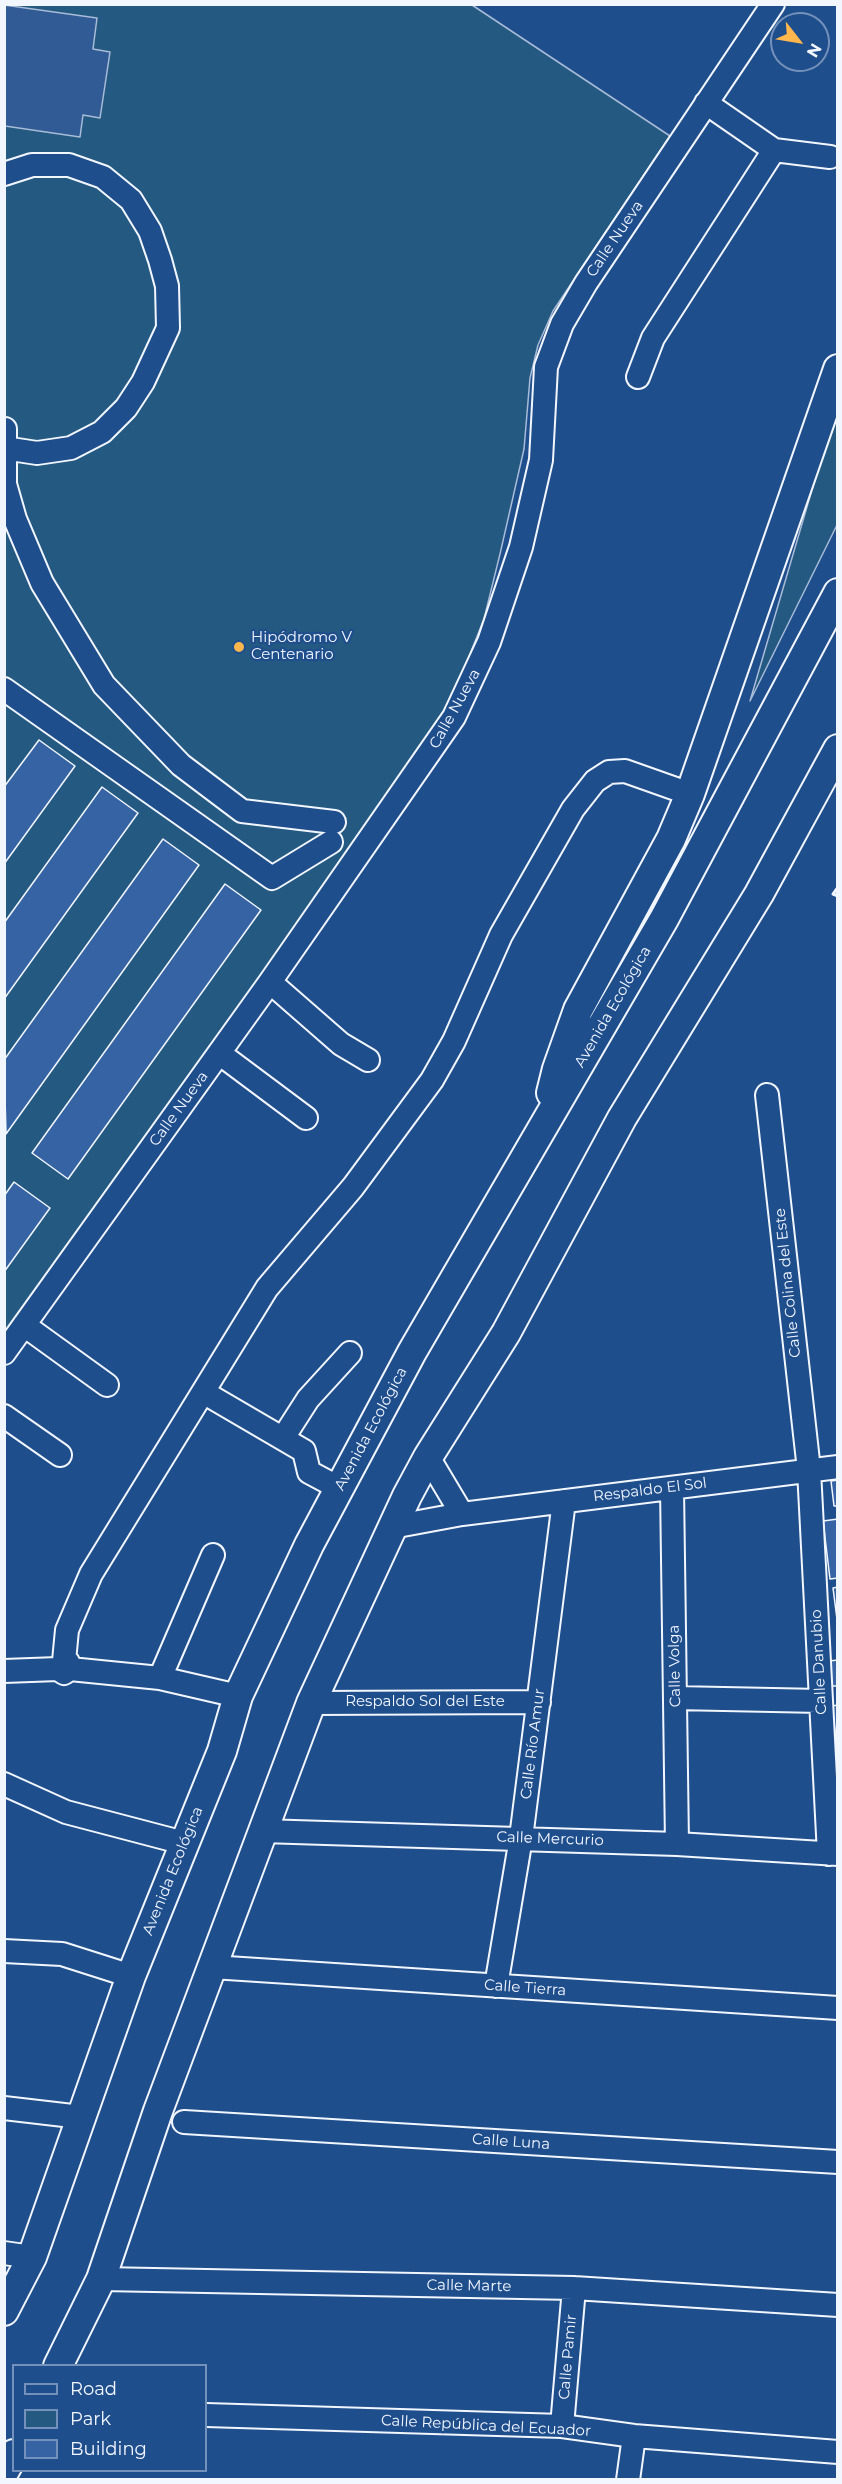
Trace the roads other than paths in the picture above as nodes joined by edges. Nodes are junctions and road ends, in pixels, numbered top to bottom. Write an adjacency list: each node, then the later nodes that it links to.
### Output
1 (773, 4): 2 (street, Calle Nueva)
2 (705, 104): 3 (street); 16 (street, Calle Nueva)
3 (774, 150): 4 (street); 7 (street)
4 (830, 157)
5 (4, 174): 9 (street)
6 (837, 369): 14 (main road)
7 (638, 377)
8 (5, 429): 9 (street)
9 (5, 448): 11 (street)
10 (837, 593): 21 (main road, Avenida Ecológica)
11 (4, 689)
12 (837, 749): 15 (main road)
13 (837, 790): 15 (main road)
14 (690, 794): 21 (main road); 26 (street)
15 (759, 894): 30 (main road)
16 (270, 982): 17 (street, Calle Nueva); 18 (street)
17 (219, 1053): 20 (street); 22 (street, Calle Nueva)
18 (368, 1060)
19 (767, 1095): 32 (street, Calle Colina del Este)
20 (306, 1118)
21 (543, 1128): 33 (main road, Avenida Ecológica)
22 (24, 1325): 23 (street, Calle Nueva); 25 (street)
23 (4, 1353)
24 (350, 1353): 28 (street)
25 (107, 1385)
26 (203, 1392): 28 (street); 39 (street)
27 (4, 1416): 29 (street)
28 (283, 1438): 33 (street)
29 (60, 1455)
30 (428, 1457): 36 (street); 37 (main road)
31 (837, 1467): 32 (street, Respaldo El Sol)
32 (809, 1470): 34 (street, Respaldo El Sol); 44 (street, Calle Danubio)
33 (339, 1488): 42 (main road, Avenida Ecológica)
34 (672, 1488): 35 (street, Respaldo El Sol); 43 (street, Calle Volga)
35 (564, 1501): 36 (street, Respaldo El Sol); 45 (street, Calle Río Amur)
36 (462, 1514): 37 (street, Respaldo El Sol)
37 (392, 1527): 46 (main road)
38 (213, 1555): 41 (street)
39 (64, 1666): 40 (street); 41 (street)
40 (4, 1671)
41 (160, 1678): 42 (street)
42 (238, 1696): 50 (main road, Avenida Ecológica)
43 (675, 1698): 44 (street); 51 (street, Calle Volga)
44 (821, 1701): 52 (street, Calle Danubio)
45 (539, 1702): 46 (street, Respaldo Sol del Este); 49 (street, Calle Río Amur)
46 (311, 1703): 48 (main road)
47 (4, 1784): 50 (street)
48 (262, 1831): 49 (street, Calle Mercurio); 54 (main road)
49 (521, 1838): 51 (street, Calle Mercurio); 56 (street, Calle Río Amur)
50 (184, 1843): 55 (main road, Avenida Ecológica)
51 (677, 1844): 52 (street, Calle Mercurio)
52 (833, 1854)
53 (4, 1951): 55 (street)
54 (212, 1967): 56 (street, Calle Tierra); 64 (main road)
55 (131, 1976): 59 (main road, Avenida Ecológica)
56 (496, 1986): 57 (street, Calle Tierra)
57 (837, 2008)
58 (4, 2108): 59 (street)
59 (81, 2117): 63 (main road, Avenida Ecológica)
60 (184, 2122): 61 (street, Calle Luna)
61 (837, 2162)
62 (4, 2253): 63 (street)
63 (32, 2257): 67 (main road, Avenida Ecológica)
64 (101, 2279): 65 (street, Calle Marte); 68 (main road)
65 (574, 2288): 66 (street, Calle Marte); 70 (street, Calle Pamir)
66 (837, 2305)
67 (4, 2311)
68 (59, 2364)
69 (207, 2415): 70 (street, Calle República del Ecuador)
70 (562, 2426): 71 (street, Calle República del Ecuador)
71 (634, 2436): 72 (street, Calle República del Ecuador); 75 (street)
72 (837, 2452)
73 (12, 2458): 74 (main road)
74 (4, 2472)
75 (628, 2480)

